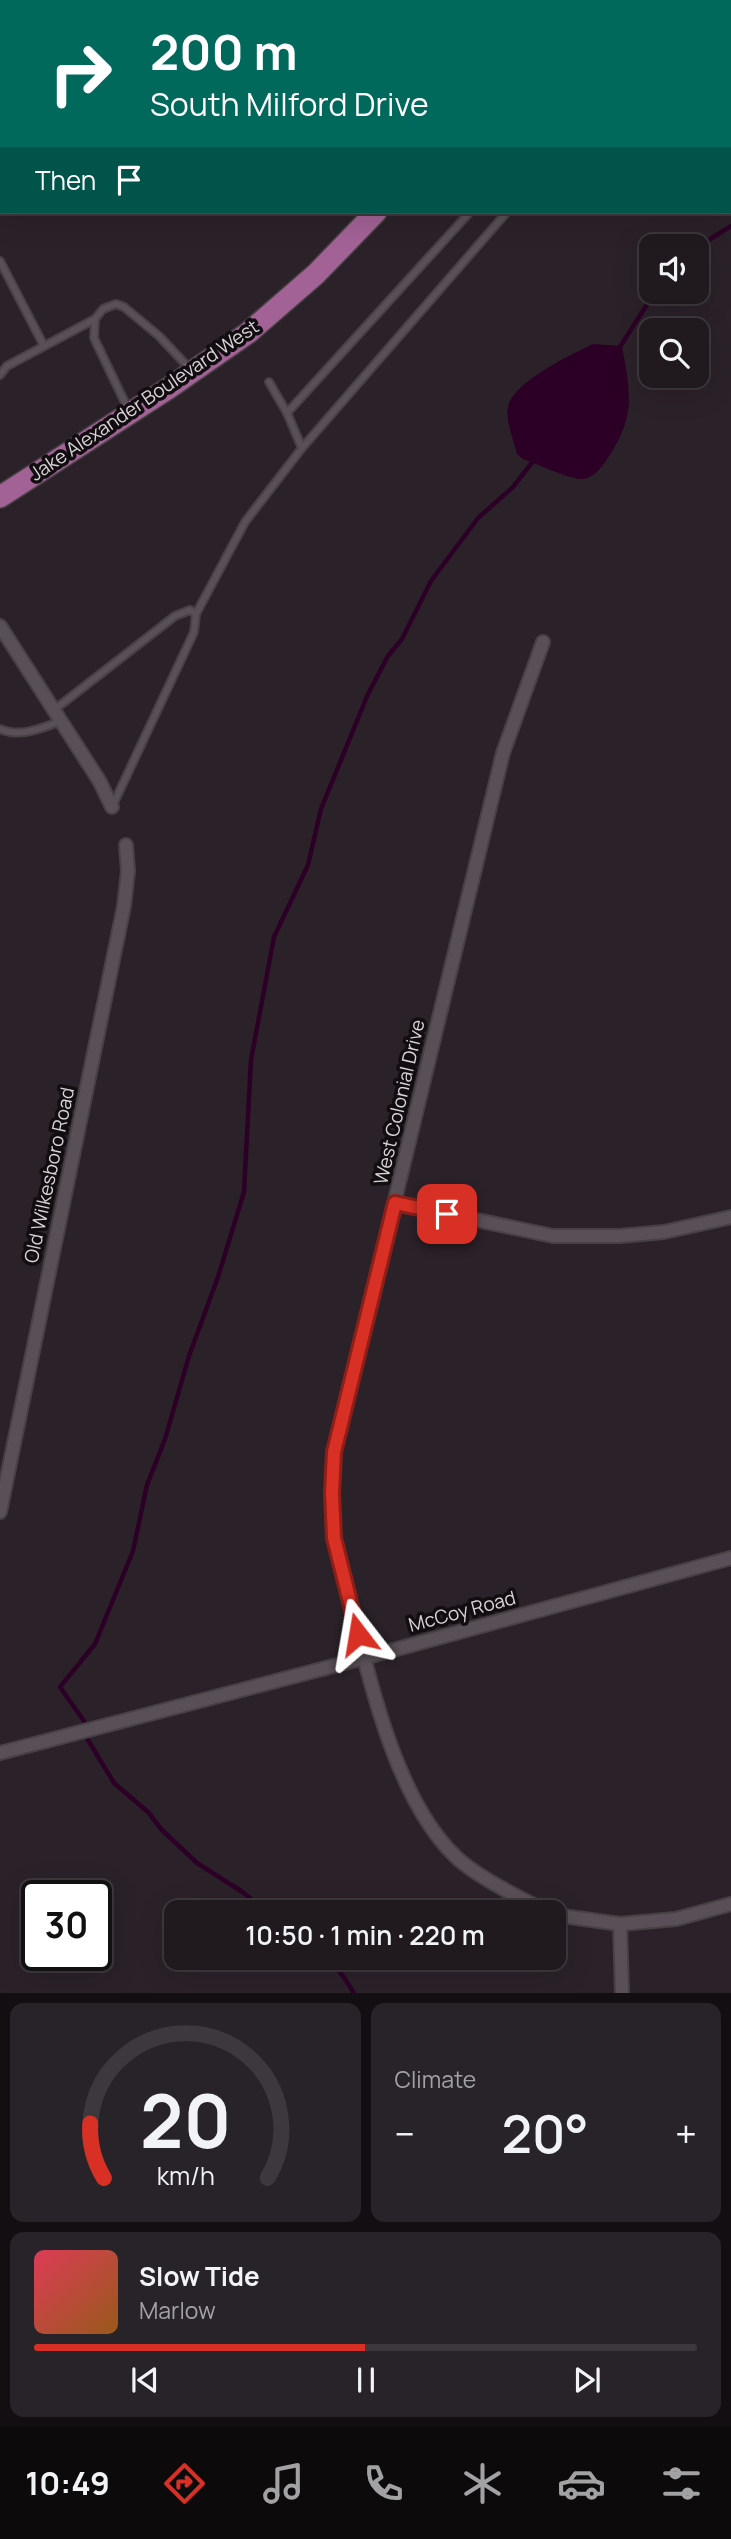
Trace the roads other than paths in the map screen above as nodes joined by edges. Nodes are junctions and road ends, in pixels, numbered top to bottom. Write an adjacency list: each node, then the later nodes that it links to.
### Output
1 (373, 214): 7 (highway, Jake Alexander Boulevard West)
2 (468, 214): 11 (lane)
3 (505, 214): 12 (lane)
4 (0, 261): 6 (lane)
5 (95, 319): 6 (lane); 7 (lane); 10 (lane)
6 (44, 346): 8 (lane)
7 (192, 372): 10 (highway, Jake Alexander Boulevard West)
8 (0, 375)
9 (269, 382): 11 (lane)
10 (130, 413): 13 (highway, Jake Alexander Boulevard West)
11 (287, 413): 12 (lane)
12 (302, 447): 14 (lane)
13 (0, 497)
14 (196, 614): 17 (lane); 19 (lane)
15 (0, 625): 17 (street)
16 (543, 642): 21 (street, West Colonial Drive)
17 (58, 716): 18 (lane); 19 (street)
18 (0, 729)
19 (112, 807)
20 (126, 845): 23 (street, Old Wilkesboro Road)
21 (395, 1203): 22 (street); 25 (street, West Colonial Drive)
22 (731, 1217)
23 (0, 1512)
24 (731, 1558): 25 (street, McCoy Road)
25 (364, 1658): 26 (street, McCoy Road); 27 (street, West Colonial Drive)
26 (0, 1753)
27 (523, 1900)
28 (731, 1904): 30 (street, West Colonial Drive)
29 (566, 1916): 30 (street, West Colonial Drive)
30 (620, 1924): 31 (street)
31 (622, 1993)

